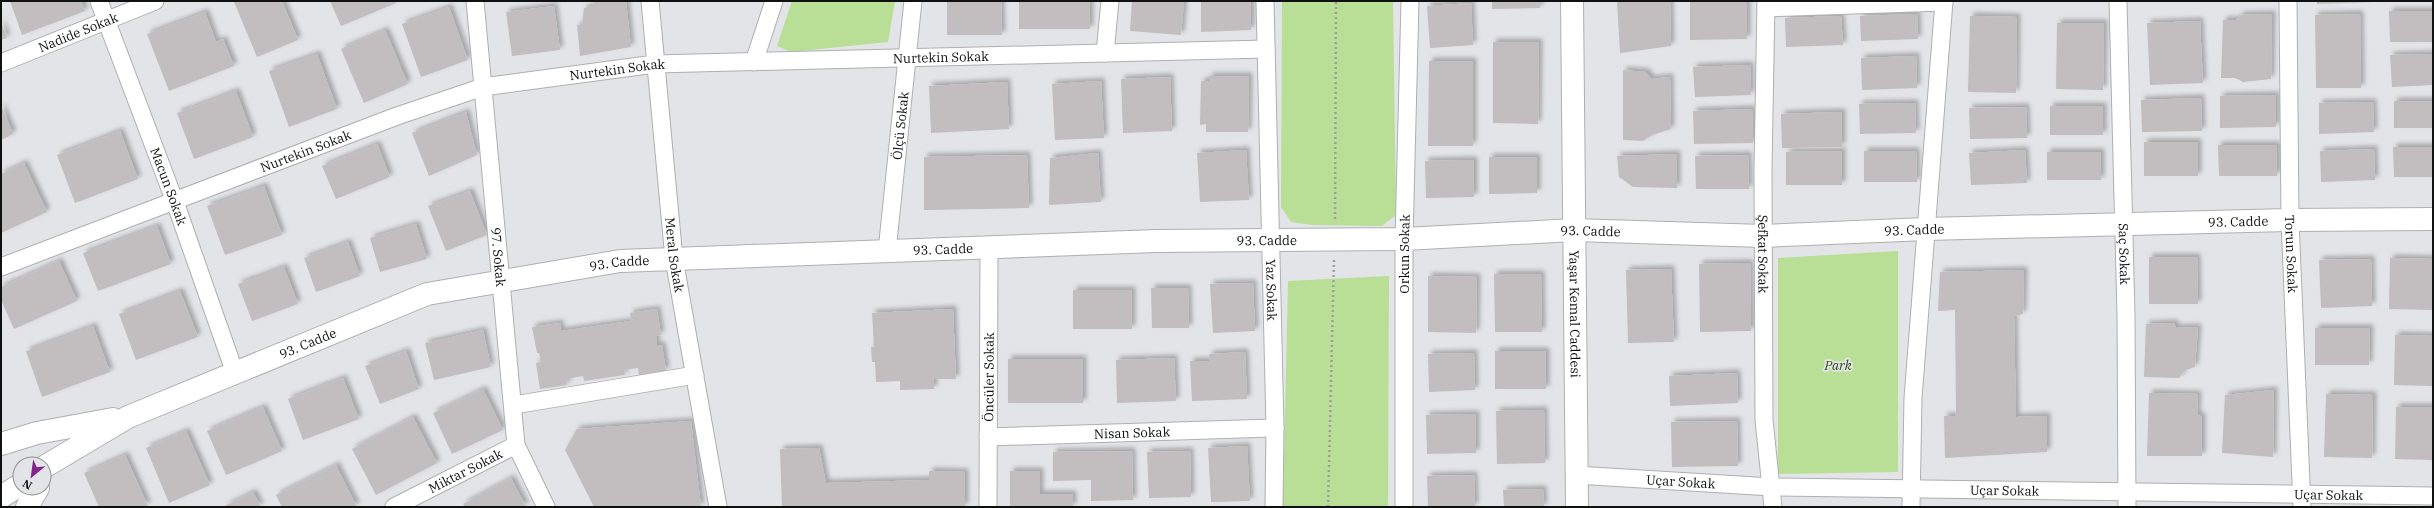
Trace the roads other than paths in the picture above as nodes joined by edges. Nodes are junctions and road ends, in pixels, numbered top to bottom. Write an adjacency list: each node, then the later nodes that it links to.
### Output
1 (99, 1): 15 (street, Macun Sokak)
2 (155, 1): 15 (street, Nadide Sokak)
3 (475, 1): 22 (street, 97. Sokak)
4 (650, 1): 21 (street, Meral Sokak)
5 (774, 1): 19 (street)
6 (913, 1): 18 (street, Ölçü Sokak)
7 (1110, 1): 17 (street)
8 (1265, 1): 16 (street, Yaz Sokak)
9 (1410, 1): 30 (street, Orkun Sokak)
10 (1572, 1): 28 (main road, Yaşar Kemal Caddesi)
11 (2118, 1): 26 (street, Saç Sokak)
12 (2288, 1): 25 (street, Torun Sokak)
13 (1944, 2): 14 (street); 27 (street)
14 (1766, 4): 29 (street, Şefkat Sokak)
15 (106, 20): 20 (street, Nadide Sokak); 23 (street, Macun Sokak)
16 (1266, 49): 17 (street, Nurtekin Sokak); 31 (street, Yaz Sokak)
17 (1105, 53): 18 (street, Nurtekin Sokak)
18 (906, 58): 19 (street, Nurtekin Sokak); 33 (street, Ölçü Sokak)
19 (754, 62): 21 (street, Nurtekin Sokak)
20 (1, 63)
21 (655, 64): 22 (street, Nurtekin Sokak); 34 (street, Meral Sokak)
22 (483, 87): 23 (street, Nurtekin Sokak); 36 (street, 97. Sokak)
23 (174, 202): 35 (street, Nurtekin Sokak); 37 (street, Macun Sokak)
24 (2433, 219): 25 (main road, 93. Cadde)
25 (2290, 220): 26 (main road, 93. Cadde); 56 (street, Torun Sokak)
26 (2123, 224): 27 (main road, 93. Cadde); 55 (street, Saç Sokak)
27 (1926, 229): 29 (main road, 93. Cadde); 51 (street)
28 (1574, 230): 29 (main road, 93. Cadde); 30 (main road, 93. Cadde); 48 (main road, Yaşar Kemal Caddesi)
29 (1763, 236): 49 (street, Şefkat Sokak)
30 (1404, 239): 31 (main road, 93. Cadde); 63 (street, Orkun Sokak)
31 (1271, 240): 32 (main road, 93. Cadde); 41 (street, Yaz Sokak)
32 (988, 247): 33 (main road, 93. Cadde); 44 (street, Öncüler Sokak)
33 (887, 251): 34 (main road, 93. Cadde)
34 (674, 259): 36 (main road, 93. Cadde); 38 (street, Meral Sokak)
35 (1, 267)
36 (500, 282): 37 (main road, 93. Cadde); 39 (street, 97. Sokak)
37 (235, 373): 40 (main road, 93. Cadde)
38 (695, 375): 39 (street); 60 (street, Meral Sokak)
39 (514, 405): 46 (street, 97. Sokak)
40 (128, 417): 42 (main road, 93. Cadde); 47 (main road, 93. Cadde)
41 (1275, 428): 44 (street, Nisan Sokak); 62 (street, Yaz Sokak)
42 (37, 433): 43 (main road); 45 (main road, 93. Cadde)
43 (1, 435)
44 (988, 437): 61 (street, Öncüler Sokak)
45 (1, 444)
46 (516, 445): 58 (street, Miktar Sokak); 59 (street, 97. Sokak)
47 (52, 462)
48 (1576, 475): 49 (street, Uçar Sokak); 64 (main road, Yaşar Kemal Caddesi)
49 (1772, 487): 51 (street, Uçar Sokak); 65 (street, Şefkat Sokak)
50 (12, 490): 54 (main road)
51 (1911, 490): 55 (street, Uçar Sokak); 66 (street)
52 (33, 496): 57 (main road)
53 (2433, 496): 56 (street, Uçar Sokak)
54 (1, 497)
55 (2127, 499): 56 (street, Uçar Sokak)
56 (2302, 500)
57 (27, 507)
58 (394, 507)
59 (546, 507)
60 (718, 507)
61 (988, 507)
62 (1274, 507)
63 (1404, 507)
64 (1577, 507)
65 (1773, 507)
66 (1911, 507)

